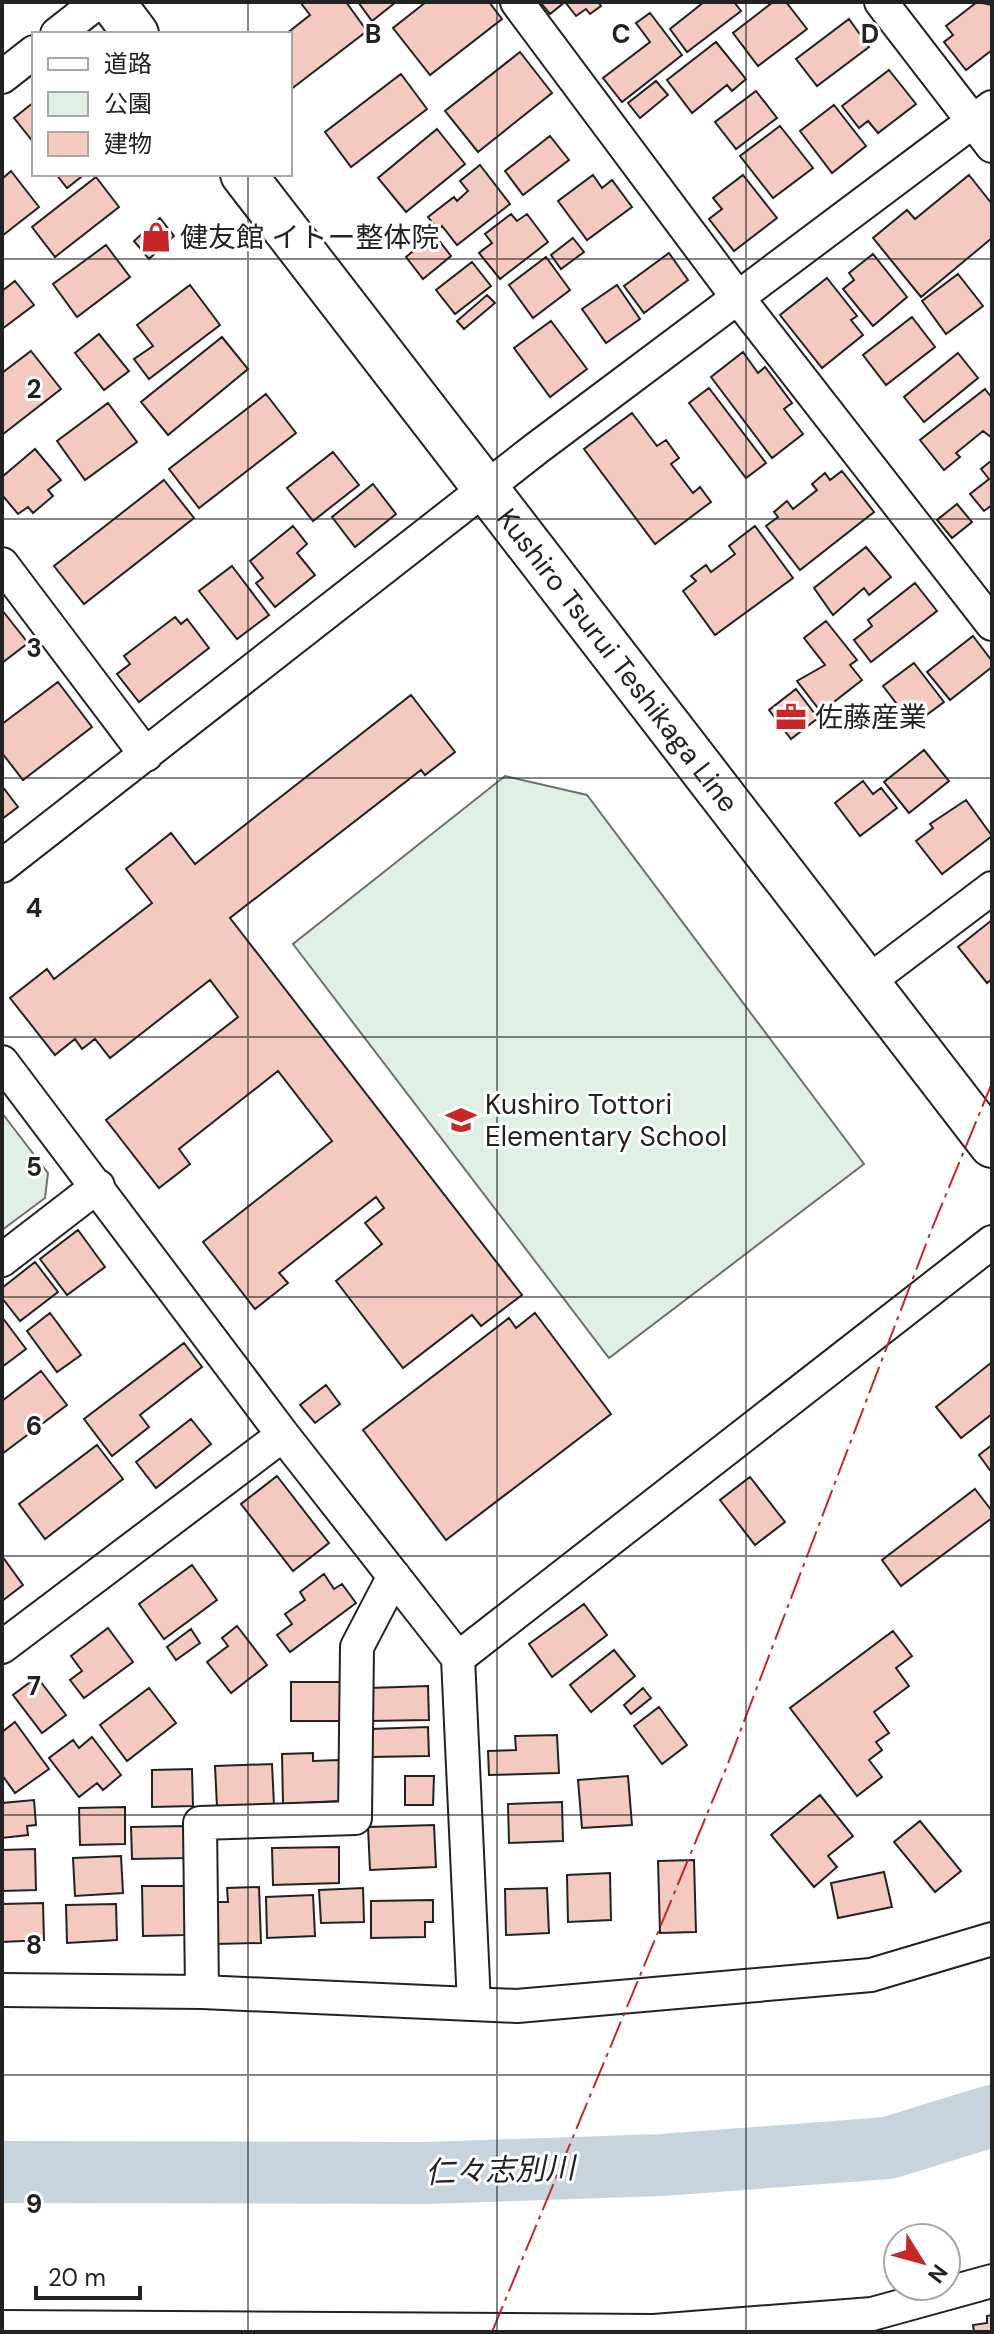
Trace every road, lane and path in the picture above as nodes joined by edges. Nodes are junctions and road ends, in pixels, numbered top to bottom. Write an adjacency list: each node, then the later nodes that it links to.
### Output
1 (98, 2): 5 (street)
2 (112, 2): 6 (main road)
3 (517, 2): 11 (street)
4 (881, 2): 9 (street)
5 (60, 32)
6 (134, 32)
7 (32, 54): 8 (street)
8 (2, 77)
9 (986, 125): 11 (street)
10 (245, 176): 12 (main road, Kushiro Tsurui Teshikaga Line)
11 (738, 298): 12 (street); 14 (street)
12 (484, 489): 15 (street); 18 (main road, Kushiro Tsurui Teshikaga Line)
13 (2, 564): 15 (street)
14 (992, 624)
15 (146, 755): 16 (street)
16 (2, 866)
17 (992, 888): 18 (street)
18 (865, 984): 20 (main road, Kushiro Tsurui Teshikaga Line)
19 (2, 1062): 21 (street)
20 (992, 1145)
21 (98, 1186): 23 (street); 24 (street)
22 (992, 1242): 27 (street)
23 (2, 1260)
24 (283, 1435): 25 (street); 26 (street)
25 (394, 1576): 27 (street); 30 (street)
26 (2, 1647)
27 (458, 1658): 31 (street)
28 (992, 1939): 31 (street)
29 (2, 1990): 30 (street)
30 (202, 1992): 31 (street)
31 (474, 2004)
32 (992, 2281): 33 (street)
33 (873, 2323): 36 (street)
34 (2, 2327): 35 (street)
35 (43, 2330): 36 (street)
36 (242, 2331)

